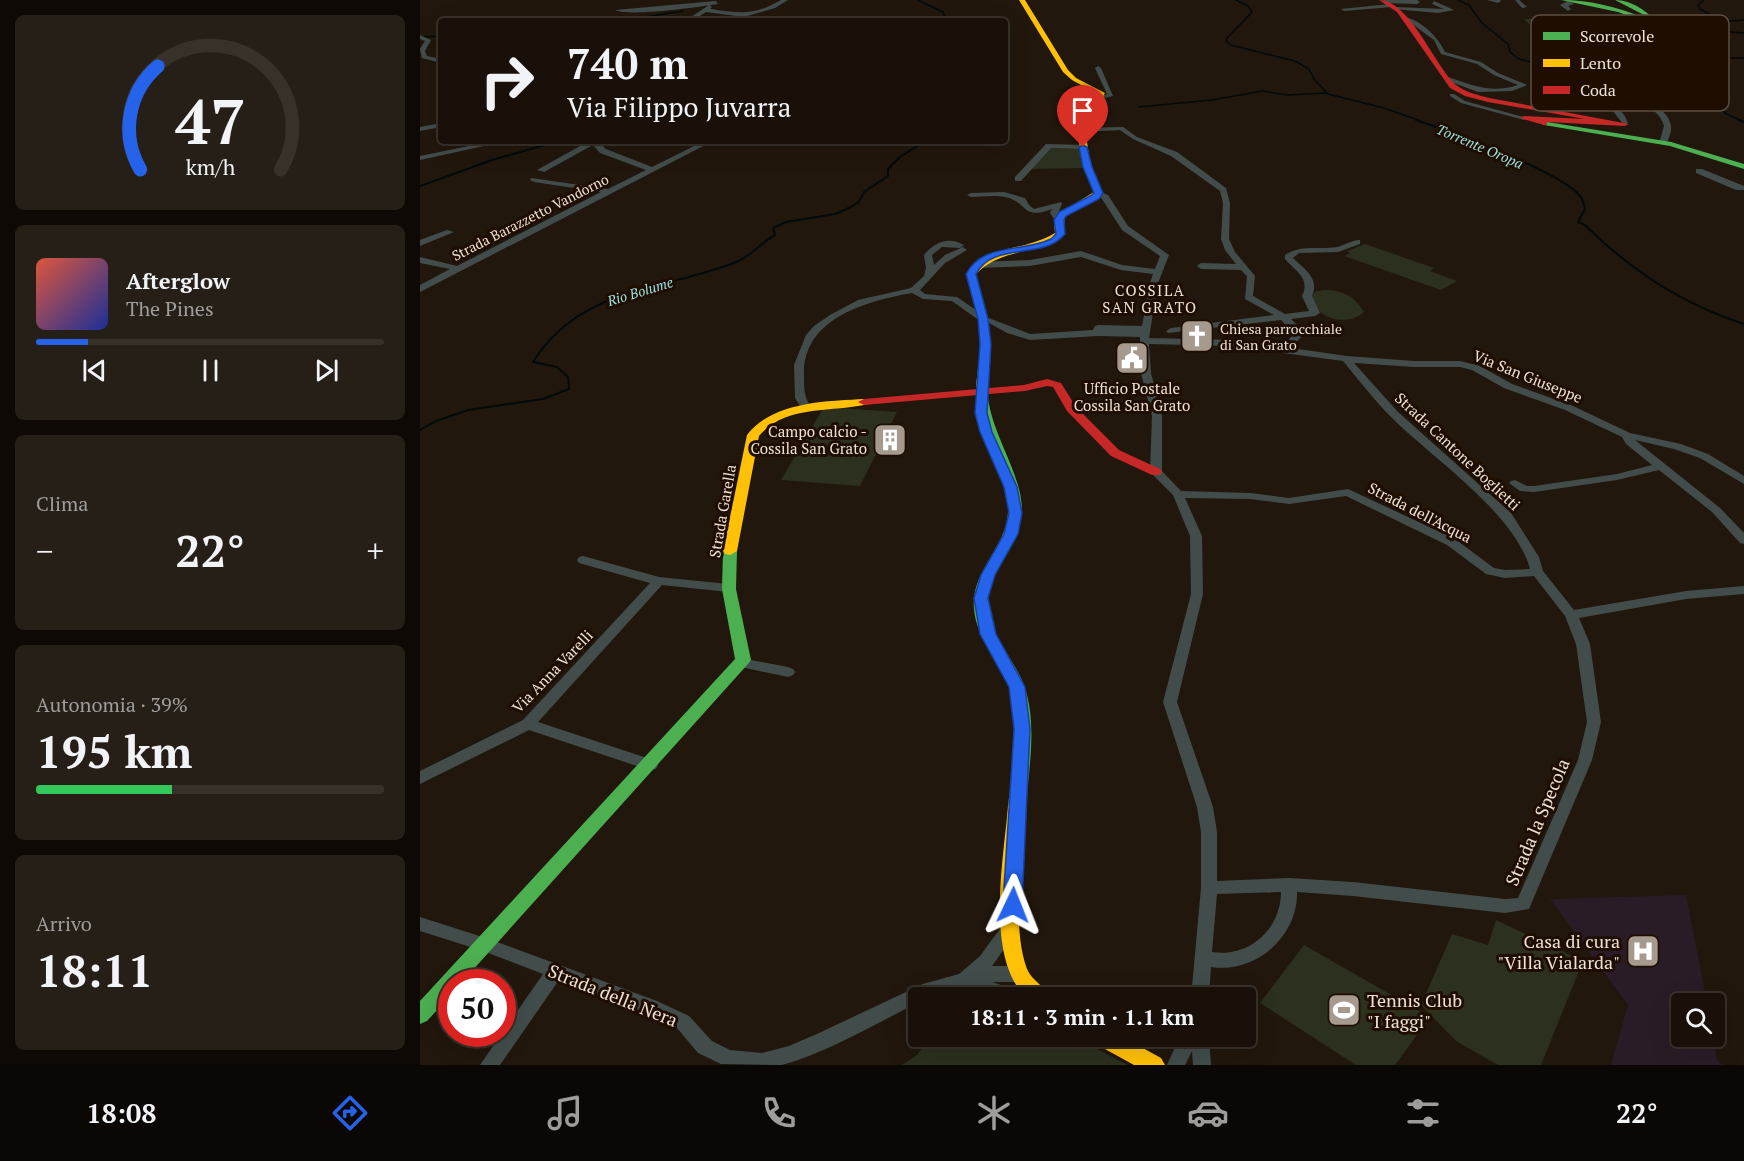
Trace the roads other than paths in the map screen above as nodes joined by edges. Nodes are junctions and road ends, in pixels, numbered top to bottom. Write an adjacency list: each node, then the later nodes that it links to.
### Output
1 (785, 0): 16 (street)
2 (1022, 0): 22 (street)
3 (1490, 0): 5 (street)
4 (718, 1): 12 (street); 13 (street)
5 (1498, 1)
6 (1417, 2): 10 (street)
7 (1564, 2): 9 (street)
8 (1434, 3): 10 (street)
9 (1621, 6): 14 (street)
10 (1391, 7): 11 (street); 20 (street); 20 (street)
11 (1344, 9)
12 (634, 10)
13 (705, 10): 15 (street); 16 (street)
14 (1644, 15)
15 (693, 18)
16 (743, 18)
17 (420, 37): 18 (street)
18 (438, 60)
19 (1098, 68): 22 (street)
20 (1448, 79): 23 (street)
21 (1452, 95): 27 (street)
22 (1101, 97): 31 (street)
23 (1531, 107)
24 (1554, 111): 28 (street)
25 (1619, 111): 28 (street)
26 (1659, 111): 32 (street)
27 (1524, 118): 28 (street); 32 (street)
28 (1625, 123)
29 (438, 125): 30 (street)
30 (420, 129)
31 (1081, 130): 37 (street); 56 (street)
32 (1663, 142): 39 (street)
33 (488, 144): 38 (street)
34 (588, 144): 41 (street)
35 (596, 144): 40 (street)
36 (703, 144): 40 (street, Strada Barazzetto Vandorno)
37 (1083, 147): 43 (street); 47 (street)
38 (420, 158)
39 (1744, 167)
40 (651, 169): 46 (street, Strada Barazzetto Vandorno)
41 (541, 170)
42 (1699, 171): 45 (street)
43 (1018, 179)
44 (534, 180): 46 (street)
45 (1744, 188)
46 (609, 191): 57 (street, Strada Barazzetto Vandorno)
47 (1099, 193): 49 (street); 58 (street)
48 (971, 195): 49 (street)
49 (1059, 220): 54 (street)
50 (450, 232): 52 (street)
51 (1357, 242): 62 (street)
52 (420, 243)
53 (420, 260): 57 (street)
54 (976, 264): 58 (street); 63 (street)
55 (1201, 266): 56 (street)
56 (1244, 267): 62 (street)
57 (459, 269): 60 (street, Strada Barazzetto Vandorno)
58 (1159, 272): 65 (street)
59 (928, 276): 59 (street); 61 (street)
60 (420, 289)
61 (914, 290): 63 (street); 68 (street)
62 (1283, 317): 64 (street); 66 (street)
63 (983, 319): 65 (street, Via San Giuseppe); 90 (street)
64 (1171, 331)
65 (1145, 335): 66 (street, Via San Giuseppe); 71 (street)
66 (1285, 349): 67 (street, Via San Giuseppe)
67 (1346, 359): 69 (street, Via San Giuseppe); 77 (street, Strada Cantone Boglietti)
68 (806, 407): 71 (street, Strada Garella); 79 (street, Strada Garella)
69 (1627, 435): 70 (street); 72 (street, Via San Giuseppe)
70 (1663, 466): 73 (street); 75 (street)
71 (1156, 472): 74 (street)
72 (1744, 481)
73 (1515, 483)
74 (1179, 494): 77 (street, Strada dell'Acqua); 88 (street)
75 (1744, 540)
76 (583, 560): 78 (street)
77 (1537, 572): 81 (street, Strada la Specola)
78 (659, 581): 79 (street); 84 (street, Via Anna Varelli)
79 (728, 588): 82 (street, Strada Garella)
80 (1744, 590): 81 (street)
81 (1571, 615): 87 (street, Strada la Specola)
82 (741, 663): 83 (street); 85 (street)
83 (788, 672)
84 (528, 724): 85 (street); 86 (street, Via Anna Varelli)
85 (651, 765): 91 (street)
86 (420, 778)
87 (1289, 885): 88 (street, Strada la Specola); 92 (street)
88 (1209, 888): 92 (street)
89 (420, 924): 91 (street, Strada della Nera)
90 (1012, 925): 94 (street); 95 (street)
91 (486, 945): 93 (street, Strada della Nera); 99 (street)
92 (1204, 958): 98 (street)
93 (555, 971): 103 (street, Strada della Nera); 104 (street)
94 (1018, 974): 95 (street, Strada della Nera); 97 (street)
95 (964, 980): 96 (street); 103 (street, Strada della Nera)
96 (985, 987)
97 (1030, 987)
98 (1201, 987)
99 (420, 1015)
100 (1121, 1047): 105 (street)
101 (1185, 1047): 106 (street)
102 (1201, 1047): 107 (street)
103 (789, 1059)
104 (489, 1065)
105 (1154, 1065)
106 (1176, 1065)
107 (1202, 1065)

